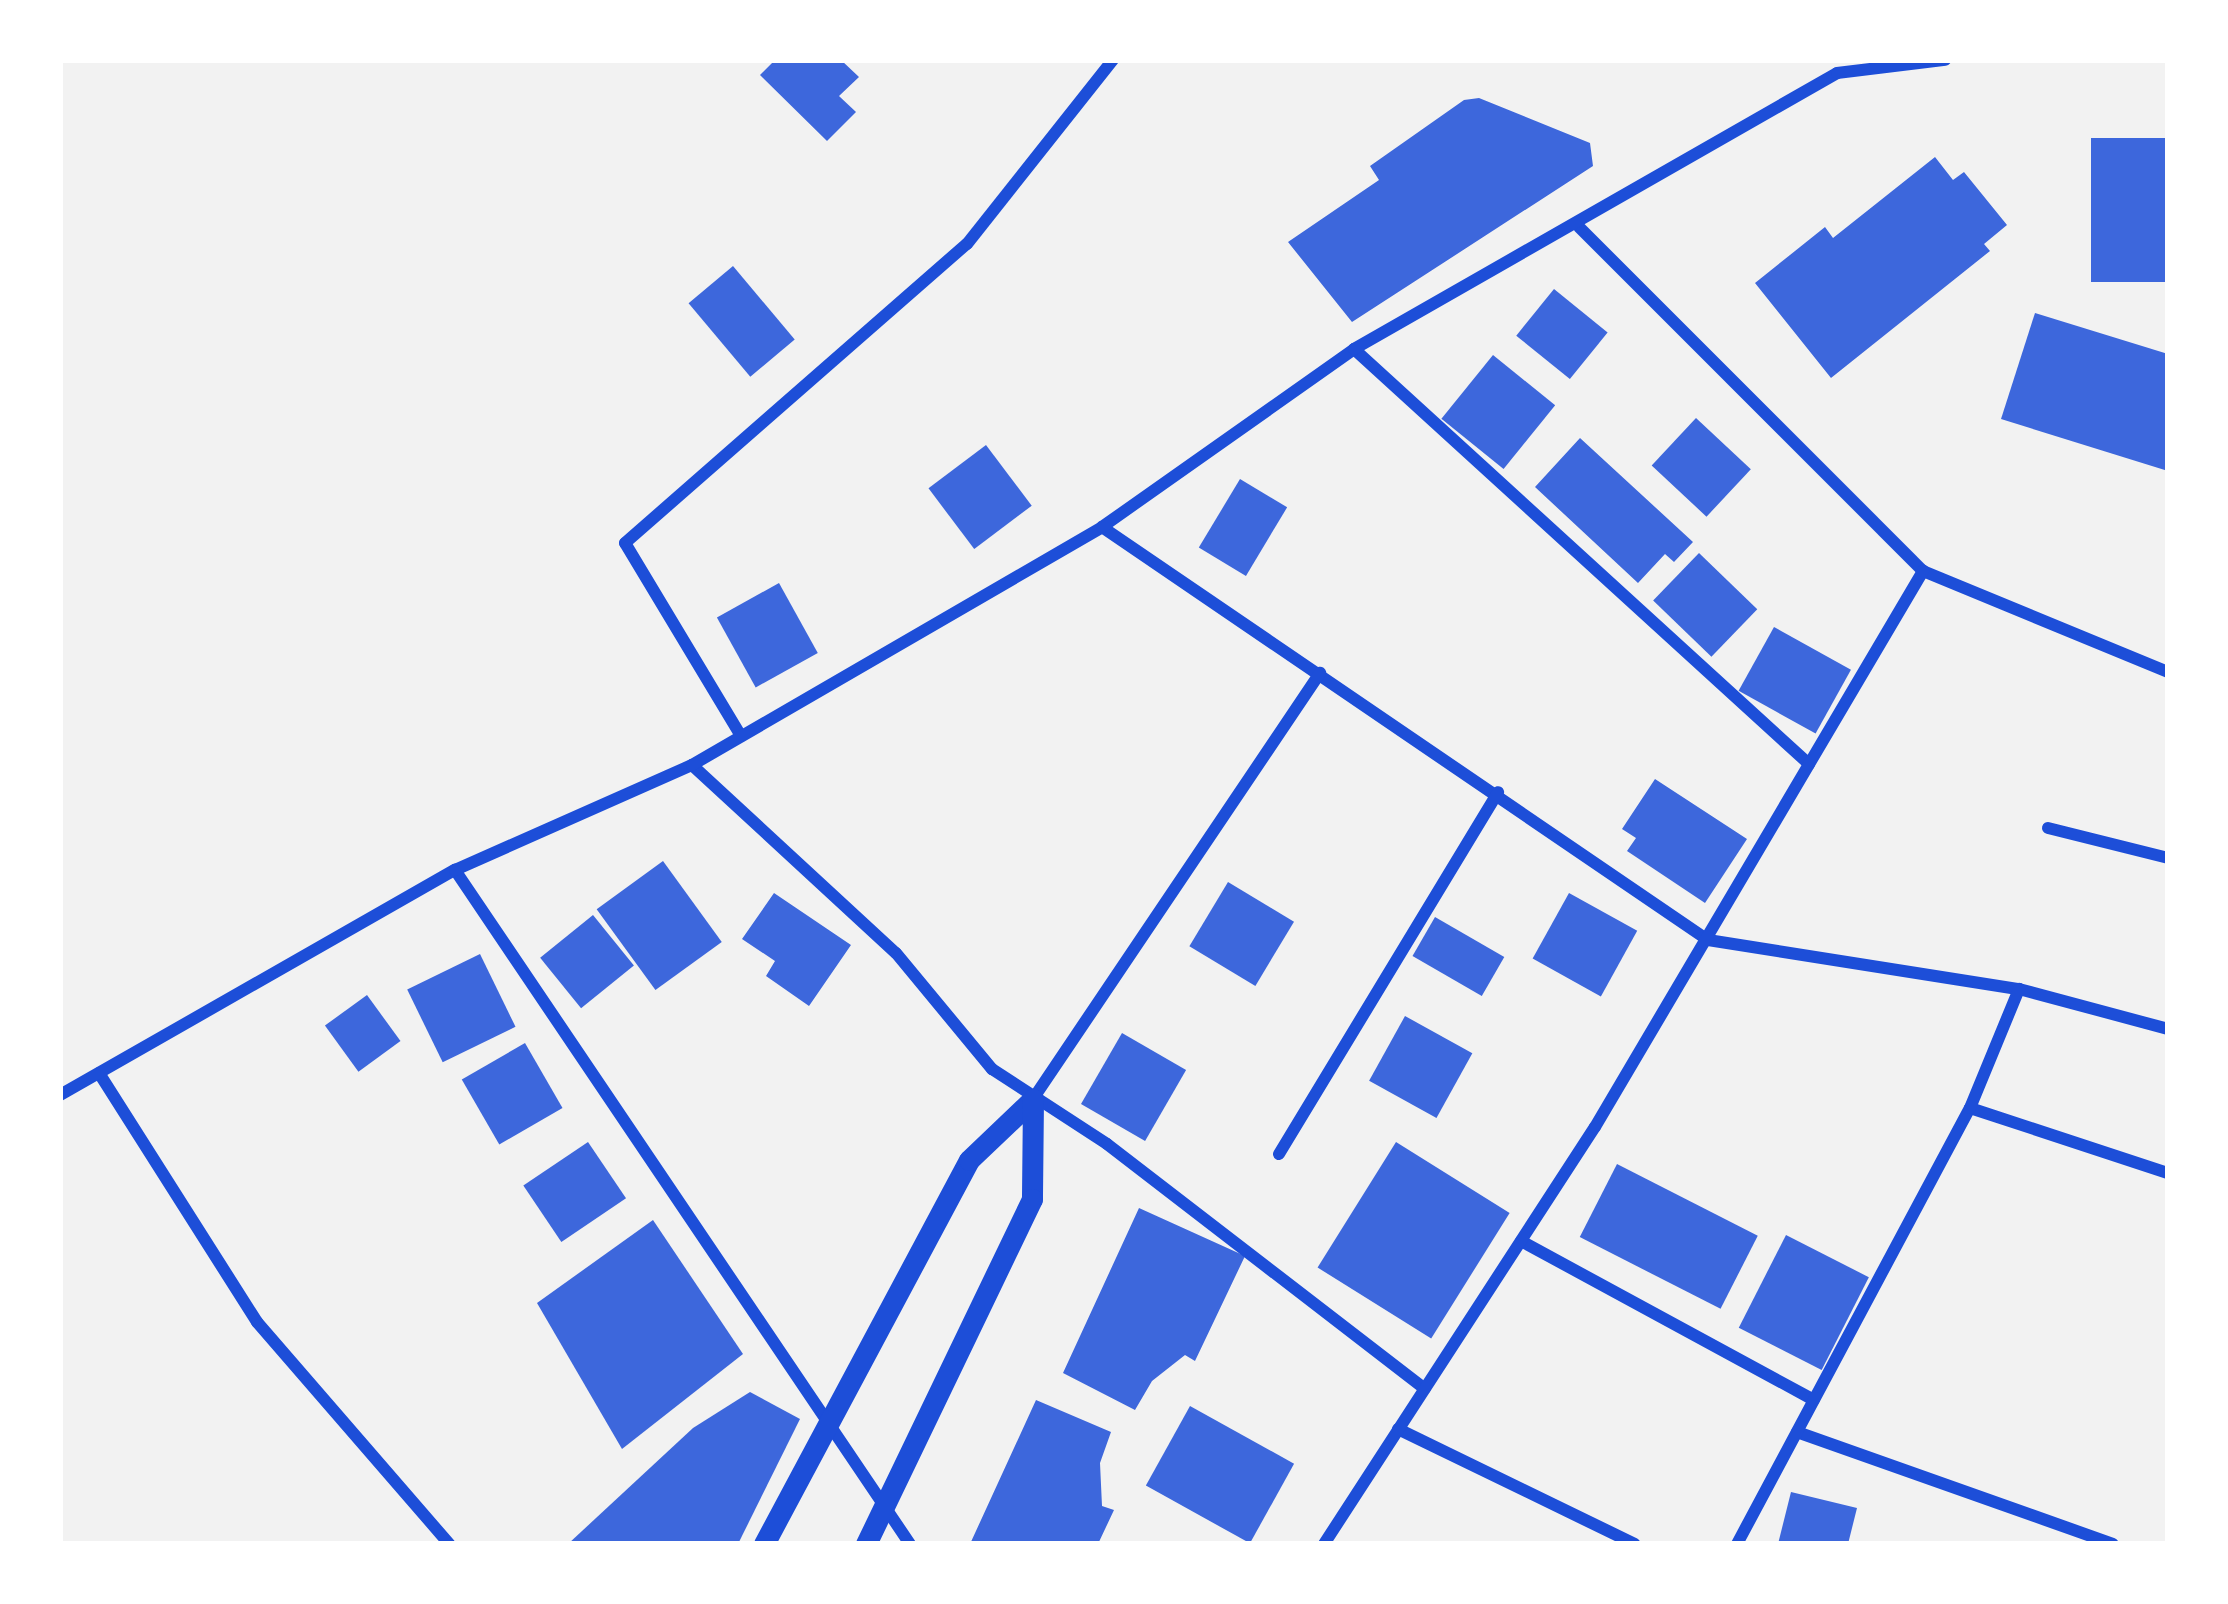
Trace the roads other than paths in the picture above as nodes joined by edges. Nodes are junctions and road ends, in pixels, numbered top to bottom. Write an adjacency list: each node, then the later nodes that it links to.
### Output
1 (1113, 60): 10 (street)
2 (1945, 60): 3 (street)
3 (1840, 66): 4 (street)
4 (1579, 227): 5 (street); 7 (street)
5 (1354, 349): 6 (street); 11 (street)
6 (1102, 527): 9 (street); 10 (street)
7 (1923, 572): 8 (street); 11 (street)
8 (2168, 672)
9 (1320, 673): 13 (street); 22 (street)
10 (741, 736): 12 (street)
11 (1809, 764): 17 (street)
12 (692, 765): 16 (street); 22 (street)
13 (1498, 792): 17 (street); 24 (street)
14 (2048, 829): 15 (street)
15 (2168, 858)
16 (454, 870): 20 (street); 29 (street)
17 (1708, 940): 18 (street); 26 (street)
18 (2019, 989): 19 (street); 23 (street)
19 (2168, 1029)
20 (99, 1073): 21 (street); 33 (street)
21 (60, 1095)
22 (1033, 1099): 27 (street); 29 (street); 32 (street)
23 (1970, 1108): 25 (street); 28 (street)
24 (1279, 1154)
25 (2168, 1173)
26 (1521, 1241): 27 (street); 28 (street)
27 (1425, 1389): 30 (street)
28 (1814, 1400): 31 (street)
29 (829, 1417): 32 (street); 34 (street)
30 (1398, 1429): 37 (street); 38 (street)
31 (1797, 1432): 39 (street); 40 (street)
32 (886, 1506): 35 (street); 36 (street)
33 (449, 1544)
34 (764, 1544)
35 (866, 1544)
36 (910, 1544)
37 (1324, 1544)
38 (1636, 1544)
39 (1737, 1544)
40 (2113, 1544)

